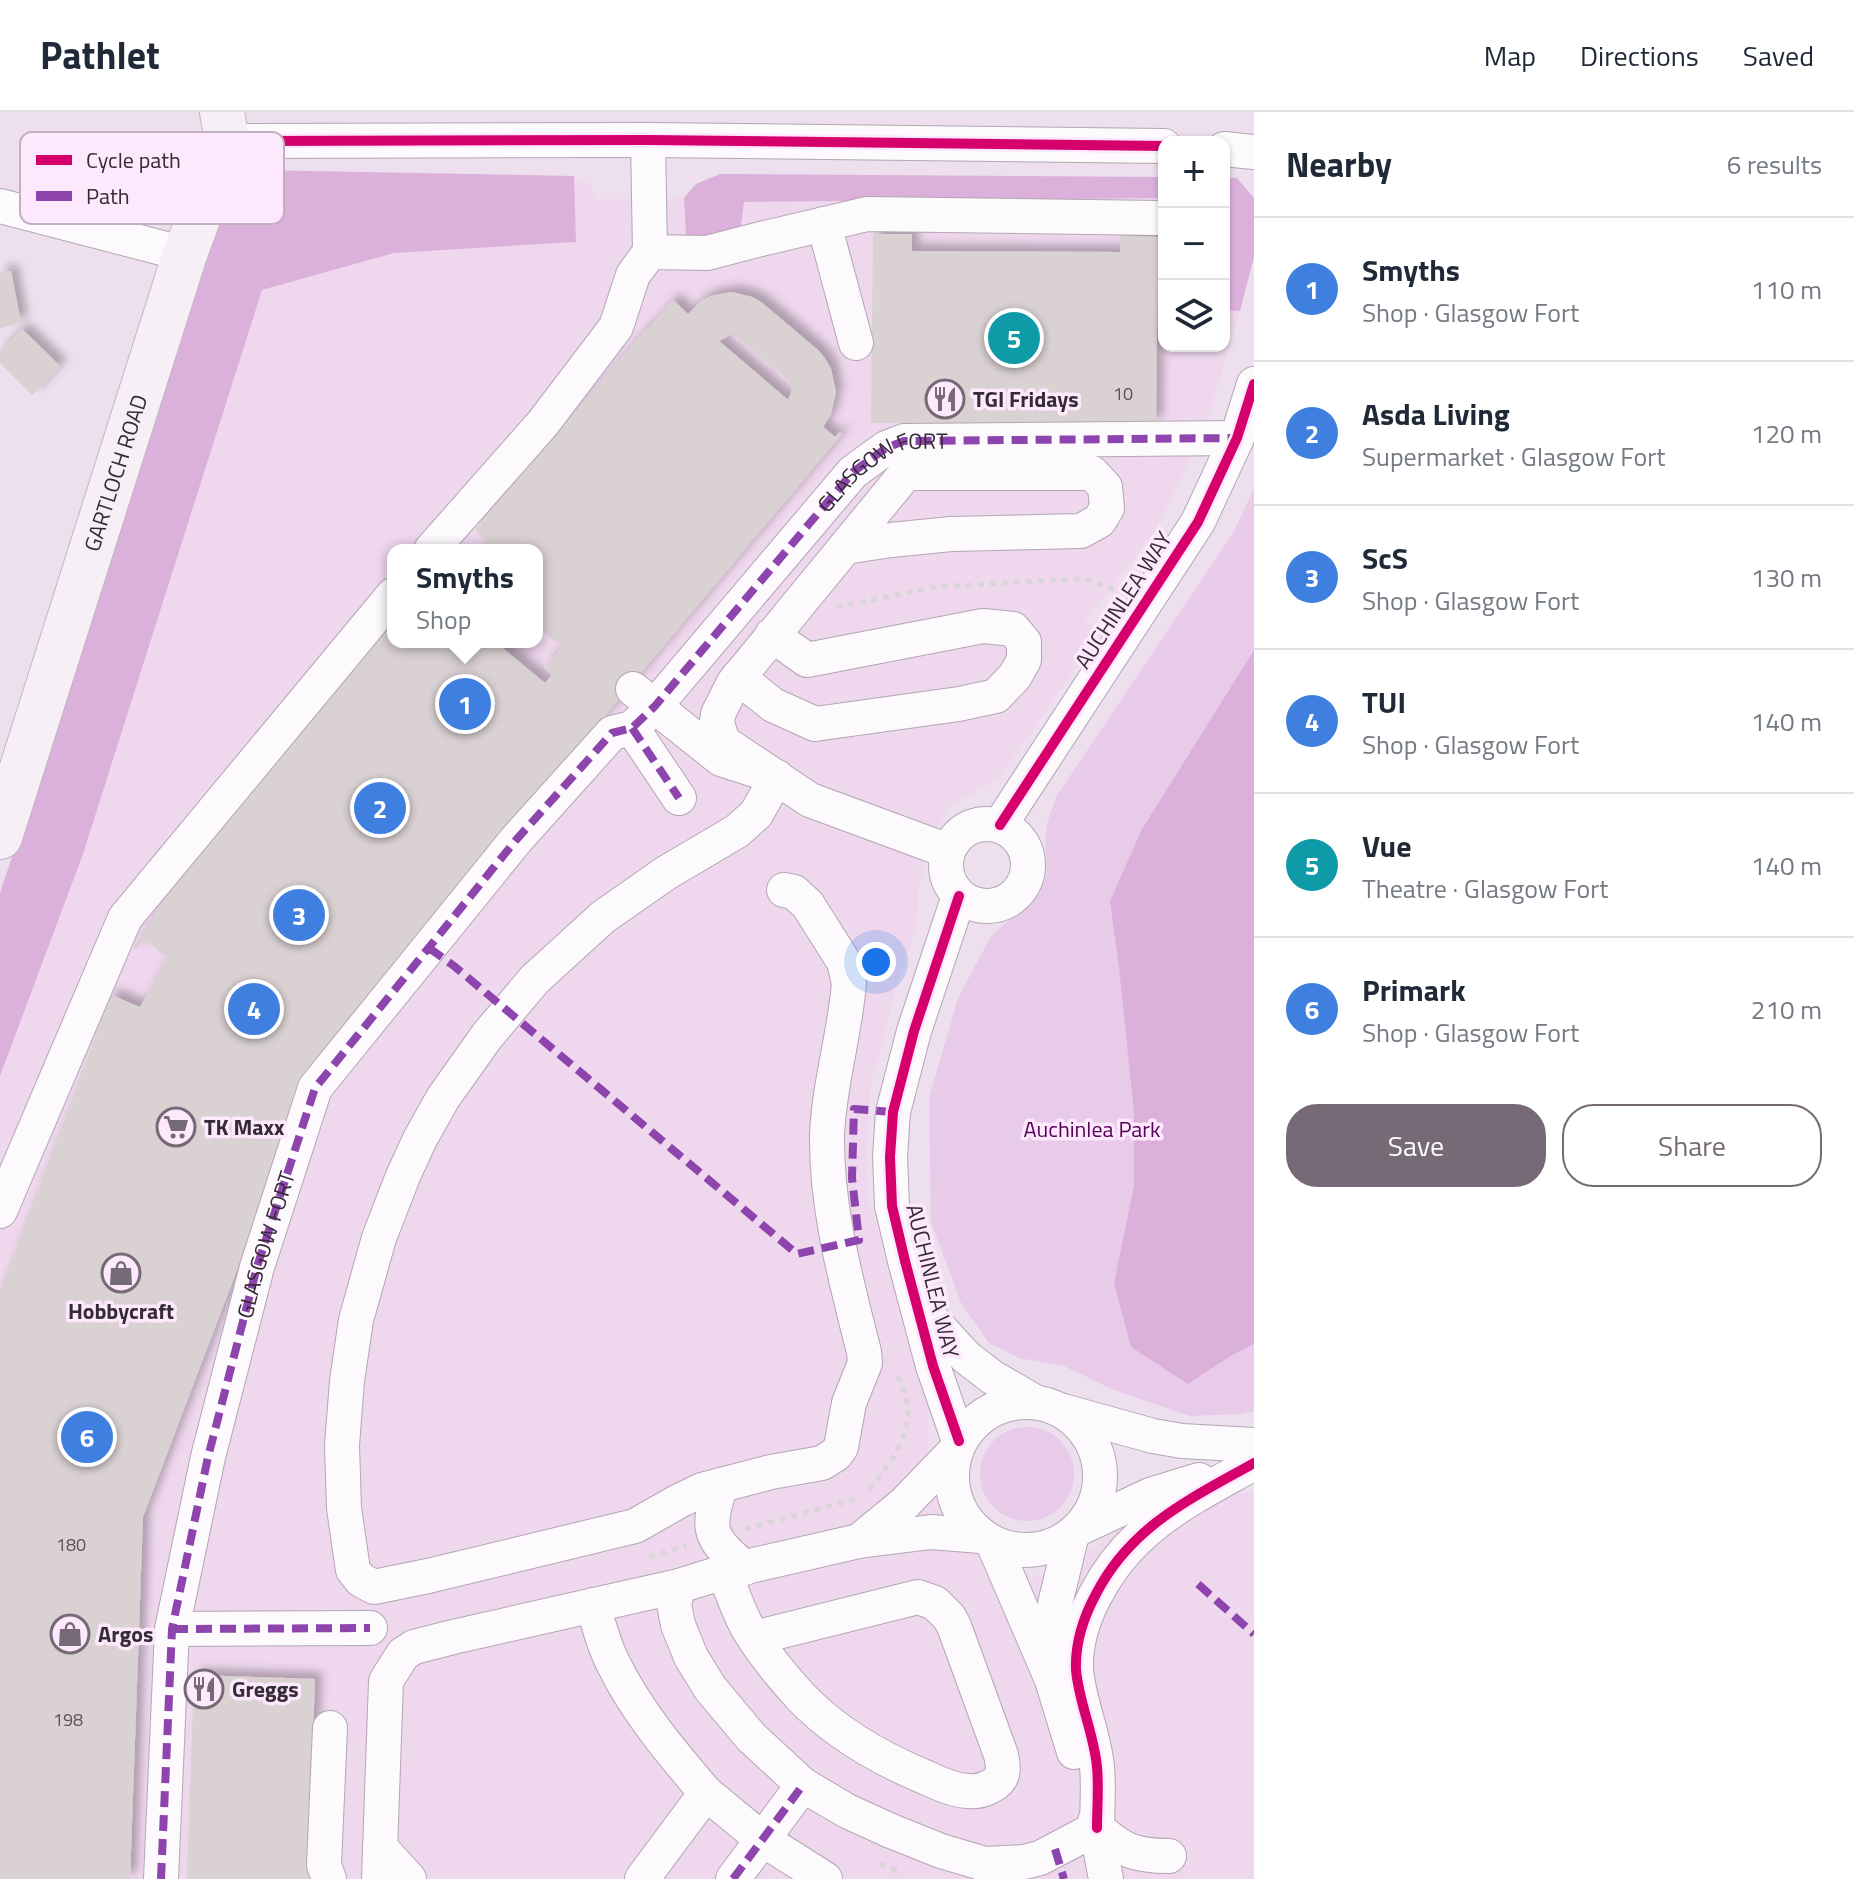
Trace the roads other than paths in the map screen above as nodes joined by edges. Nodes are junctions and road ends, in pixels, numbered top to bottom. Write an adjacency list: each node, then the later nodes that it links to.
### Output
1 (225, 126): 2 (street)
2 (648, 140): 3 (street); 12 (street)
3 (1158, 146)
4 (1230, 150): 5 (street)
5 (1254, 152)
6 (0, 206): 7 (street)
7 (20, 211)
8 (1158, 218): 11 (street)
9 (69, 224): 13 (street)
10 (194, 224): 13 (main road, GARTLOCH ROAD)
11 (824, 224): 12 (street); 14 (street)
12 (650, 252): 17 (street)
13 (185, 254): 26 (main road, GARTLOCH ROAD)
14 (856, 343)
15 (1254, 384): 16 (street, AUCHINLEA WAY)
16 (1237, 438): 22 (street, GLASGOW FORT); 25 (street, AUCHINLEA WAY)
17 (436, 544)
18 (845, 547): 18 (street); 20 (street)
19 (387, 602): 30 (street)
20 (772, 635): 21 (street); 21 (street)
21 (738, 677): 23 (street)
22 (640, 708): 23 (street); 24 (street); 44 (street, GLASGOW FORT)
23 (777, 777): 27 (street); 36 (street)
24 (679, 798)
25 (1000, 825): 27 (street); 29 (street)
26 (0, 837)
27 (948, 851): 29 (street)
28 (784, 890): 36 (street)
29 (959, 896): 31 (street, AUCHINLEA WAY)
30 (0, 1211)
31 (918, 1305): 32 (street, AUCHINLEA WAY); 34 (street, AUCHINLEA WAY)
32 (1049, 1406): 33 (street, AUCHINLEA WAY); 34 (street); 37 (street)
33 (1254, 1445)
34 (957, 1447): 38 (street); 39 (street)
35 (1254, 1463): 37 (street); 50 (street)
36 (721, 1485): 40 (street)
37 (1075, 1531): 38 (street); 46 (street)
38 (987, 1539): 39 (street); 46 (street)
39 (859, 1541): 40 (street)
40 (734, 1570): 41 (street); 45 (street)
41 (679, 1586): 42 (street); 48 (street)
42 (593, 1605): 49 (street); 53 (street)
43 (370, 1628): 44 (street)
44 (172, 1629): 55 (street, GLASGOW FORT)
45 (754, 1638): 45 (street)
46 (1052, 1680): 50 (street)
47 (330, 1728): 56 (street)
48 (803, 1785): 51 (street); 54 (street)
49 (706, 1793): 51 (street); 58 (street)
50 (1097, 1828): 52 (street); 54 (street); 61 (street)
51 (762, 1839): 59 (street); 60 (street)
52 (1169, 1856)
53 (380, 1863): 57 (street)
54 (1059, 1864)
55 (161, 1879)
56 (329, 1879)
57 (409, 1879)
58 (642, 1879)
59 (733, 1879)
60 (825, 1879)
61 (1106, 1879)

